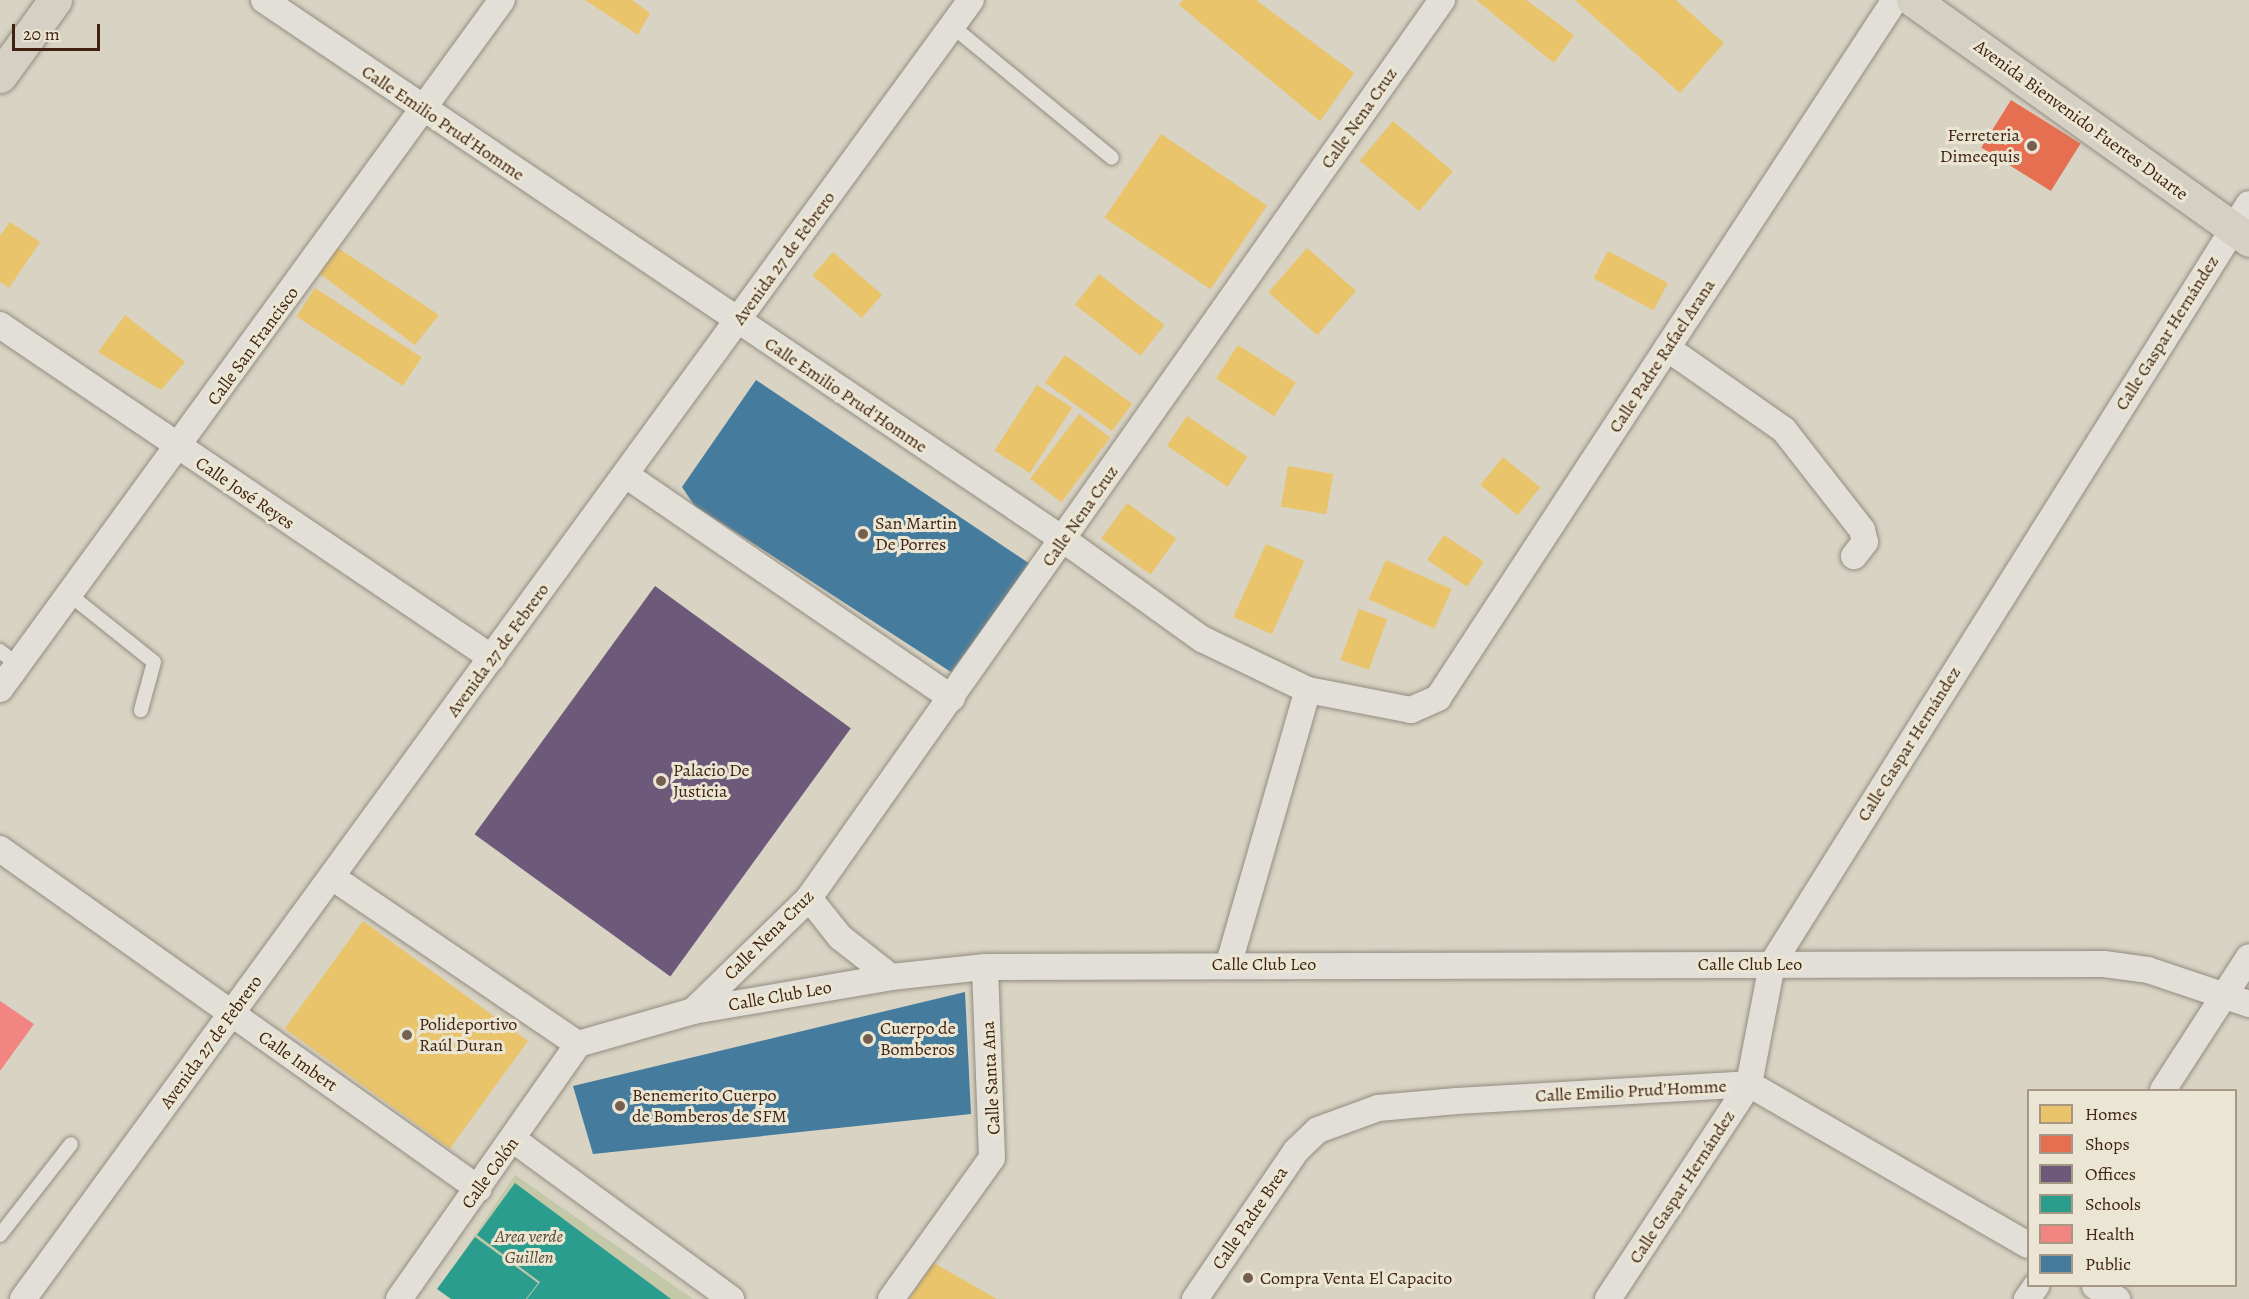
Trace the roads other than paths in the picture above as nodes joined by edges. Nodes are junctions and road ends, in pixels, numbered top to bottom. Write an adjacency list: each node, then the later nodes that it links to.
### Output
1 (55, 0): 9 (main road)
2 (264, 0): 10 (street, Calle Emilio Prud'Homme)
3 (502, 0): 10 (street, Calle San Francisco)
4 (971, 0): 8 (street, Avenida 27 de Febrero)
5 (1442, 0): 18 (street, Calle Nena Cruz)
6 (1894, 0): 15 (street, Calle Padre Rafael Arana)
7 (1913, 0): 12 (main road, Avenida Bienvenido Fuertes Duarte)
8 (952, 26): 11 (lane); 13 (street, Avenida 27 de Febrero)
9 (0, 76)
10 (425, 111): 13 (street, Calle Emilio Prud'Homme); 16 (street, Calle San Francisco)
11 (1113, 158)
12 (2244, 224): 33 (street, Calle Gaspar Hernández)
13 (738, 322): 17 (street, Avenida 27 de Febrero); 18 (street, Calle Emilio Prud'Homme)
14 (0, 325): 16 (street, Calle José Reyes)
15 (1667, 348): 19 (street); 26 (street, Calle Padre Rafael Arana)
16 (178, 448): 20 (street, Calle San Francisco); 22 (street, Calle José Reyes)
17 (626, 475): 22 (street, Avenida 27 de Febrero); 25 (street)
18 (1064, 540): 24 (street, Calle Emilio Prud'Homme); 25 (street, Calle Nena Cruz)
19 (1854, 556)
20 (70, 595): 21 (street, Calle San Francisco); 27 (lane)
21 (9, 658): 23 (street, Calle San Francisco)
22 (492, 658): 29 (street, Avenida 27 de Febrero)
23 (0, 689)
24 (1308, 690): 26 (street, Calle Emilio Prud'Homme); 32 (street)
25 (952, 698): 30 (street, Calle Nena Cruz)
26 (1424, 707)
27 (141, 710)
28 (0, 849): 39 (street, Calle Imbert)
29 (332, 877): 39 (street, Avenida 27 de Febrero); 40 (street)
30 (809, 898): 35 (street); 38 (street, Calle Nena Cruz)
31 (2249, 957): 36 (street)
32 (1229, 963): 33 (street, Calle Club Leo); 34 (street, Calle Club Leo)
33 (1772, 964): 36 (street, Calle Club Leo); 41 (street, Calle Gaspar Hernández)
34 (985, 967): 35 (street, Calle Club Leo); 53 (street, Calle Santa Ana)
35 (891, 977): 38 (street, Calle Club Leo)
36 (2224, 995): 37 (street, Calle Club Leo); 42 (street)
37 (2249, 1004)
38 (693, 1011): 40 (street, Calle Club Leo)
39 (231, 1015): 46 (street, Calle Imbert); 50 (street, Avenida 27 de Febrero)
40 (578, 1044): 44 (street, Calle Colón)
41 (1749, 1084): 43 (street, Calle Emilio Prud'Homme); 48 (street, Calle Emilio Prud'Homme); 55 (street, Calle Gaspar Hernández)
42 (2164, 1089)
43 (1307, 1139): 54 (street, Calle Padre Brea)
44 (514, 1140): 46 (street, Calle Colón); 52 (street)
45 (71, 1144): 47 (lane)
46 (479, 1189): 51 (street, Calle Colón)
47 (0, 1235)
48 (2027, 1244)
49 (2097, 1287): 56 (street)
50 (23, 1299)
51 (399, 1299)
52 (731, 1299)
53 (891, 1299)
54 (1195, 1299)
55 (1608, 1299)
56 (2117, 1299)

